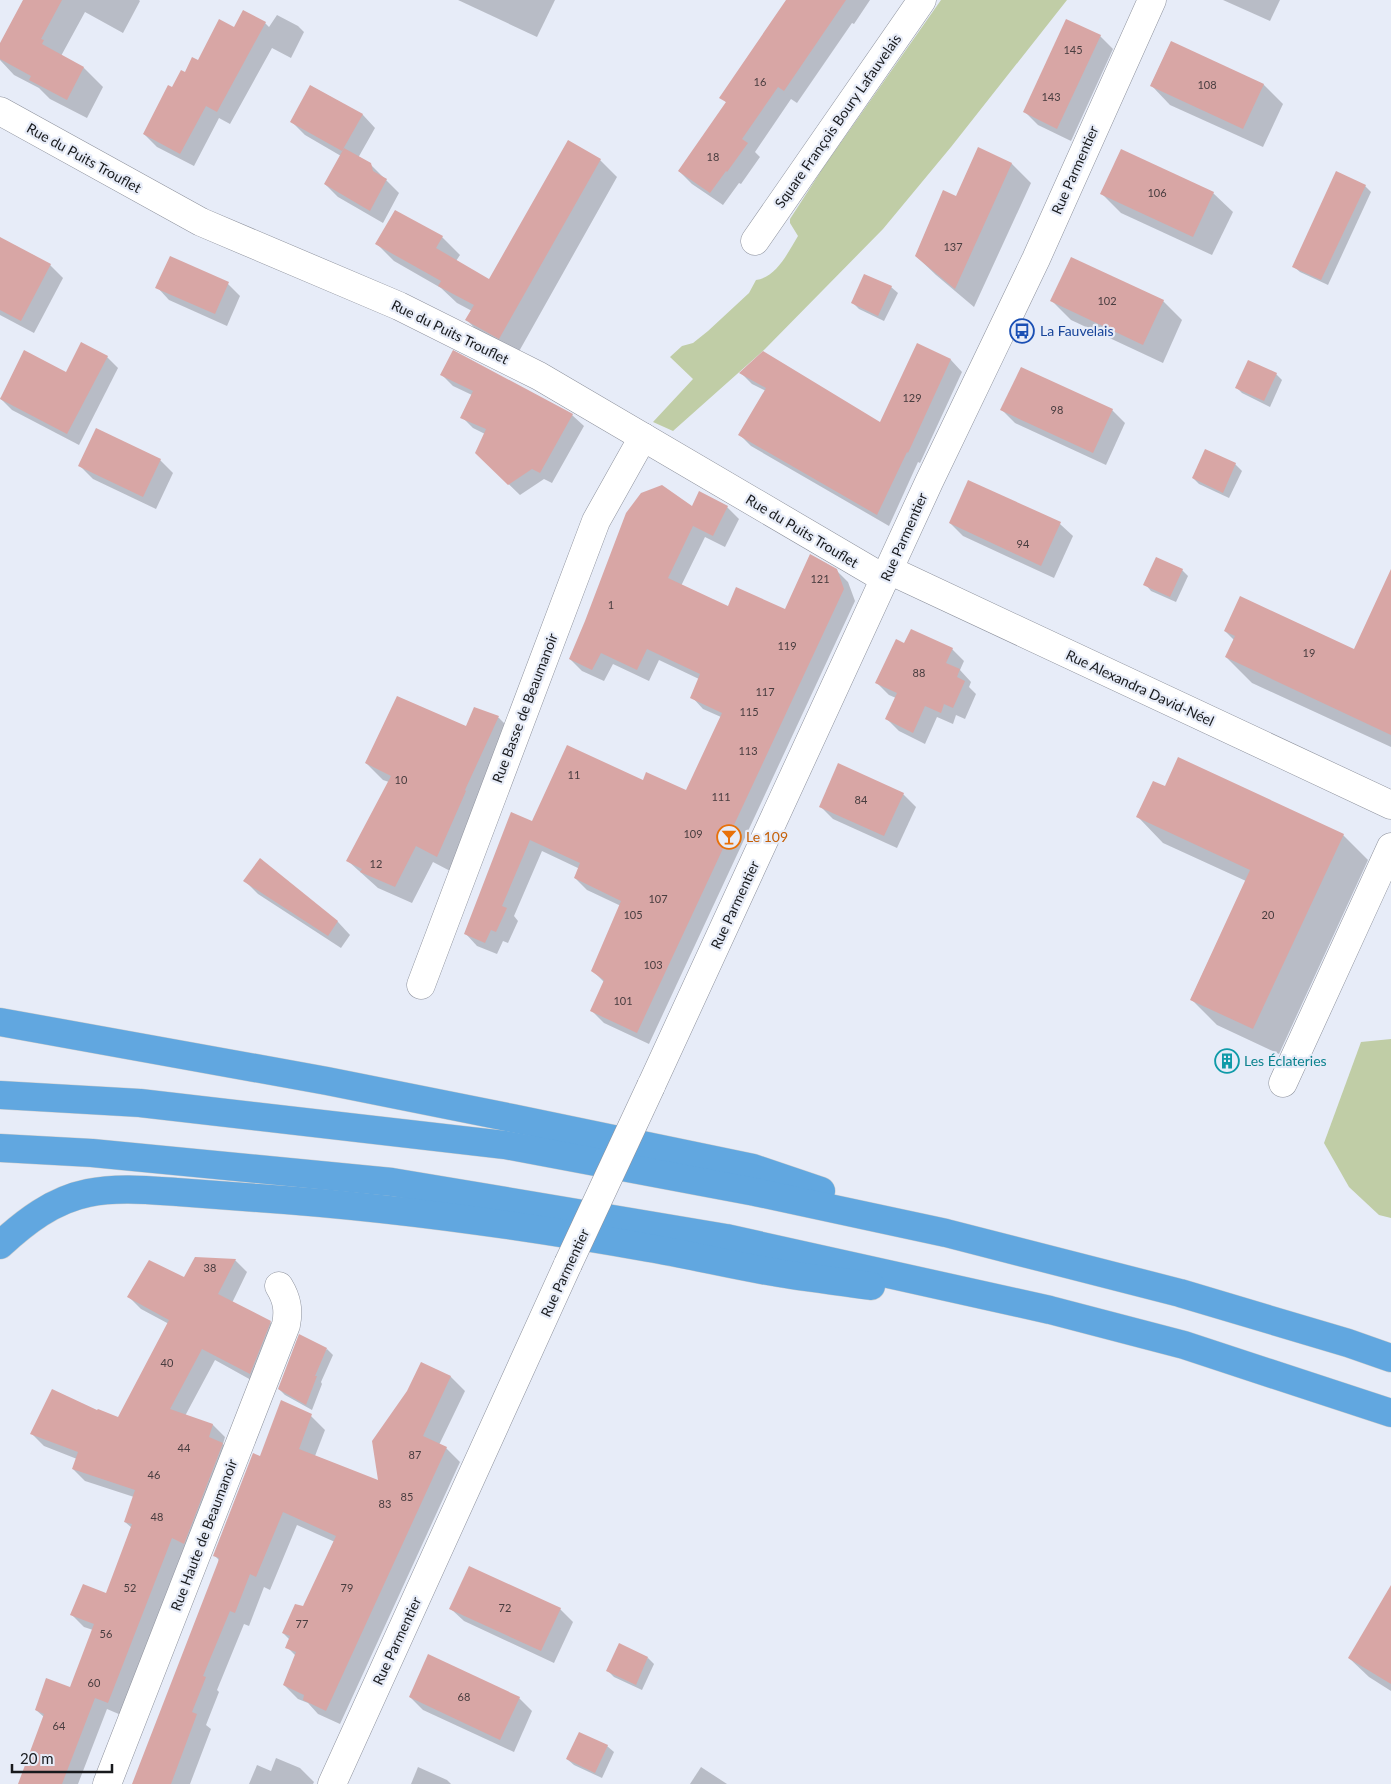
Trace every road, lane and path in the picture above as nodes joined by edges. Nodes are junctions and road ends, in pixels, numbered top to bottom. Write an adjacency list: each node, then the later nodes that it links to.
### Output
1 (922, 0): 4 (street, Square François Boury Lafauvelais)
2 (1152, 0): 6 (street, Rue Parmentier)
3 (0, 112): 5 (street, Rue du Puits Trouflet)
4 (755, 242)
5 (643, 437): 6 (street, Rue du Puits Trouflet); 9 (street, Rue Basse de Beaumanoir)
6 (887, 575): 7 (street, Rue Alexandra David-Néel); 21 (street, Rue Parmentier, bridge)
7 (1391, 805)
8 (1391, 847): 11 (street)
9 (421, 985)
10 (0, 1022): 14 (highway)
11 (1283, 1083)
12 (0, 1096): 14 (highway)
13 (0, 1148): 17 (highway)
14 (946, 1233): 18 (highway)
15 (0, 1245): 17 (highway)
16 (279, 1286): 20 (street, Rue Haute de Beaumanoir)
17 (1050, 1310): 19 (highway)
18 (1391, 1358)
19 (1391, 1413)
20 (107, 1784)
21 (332, 1784)

